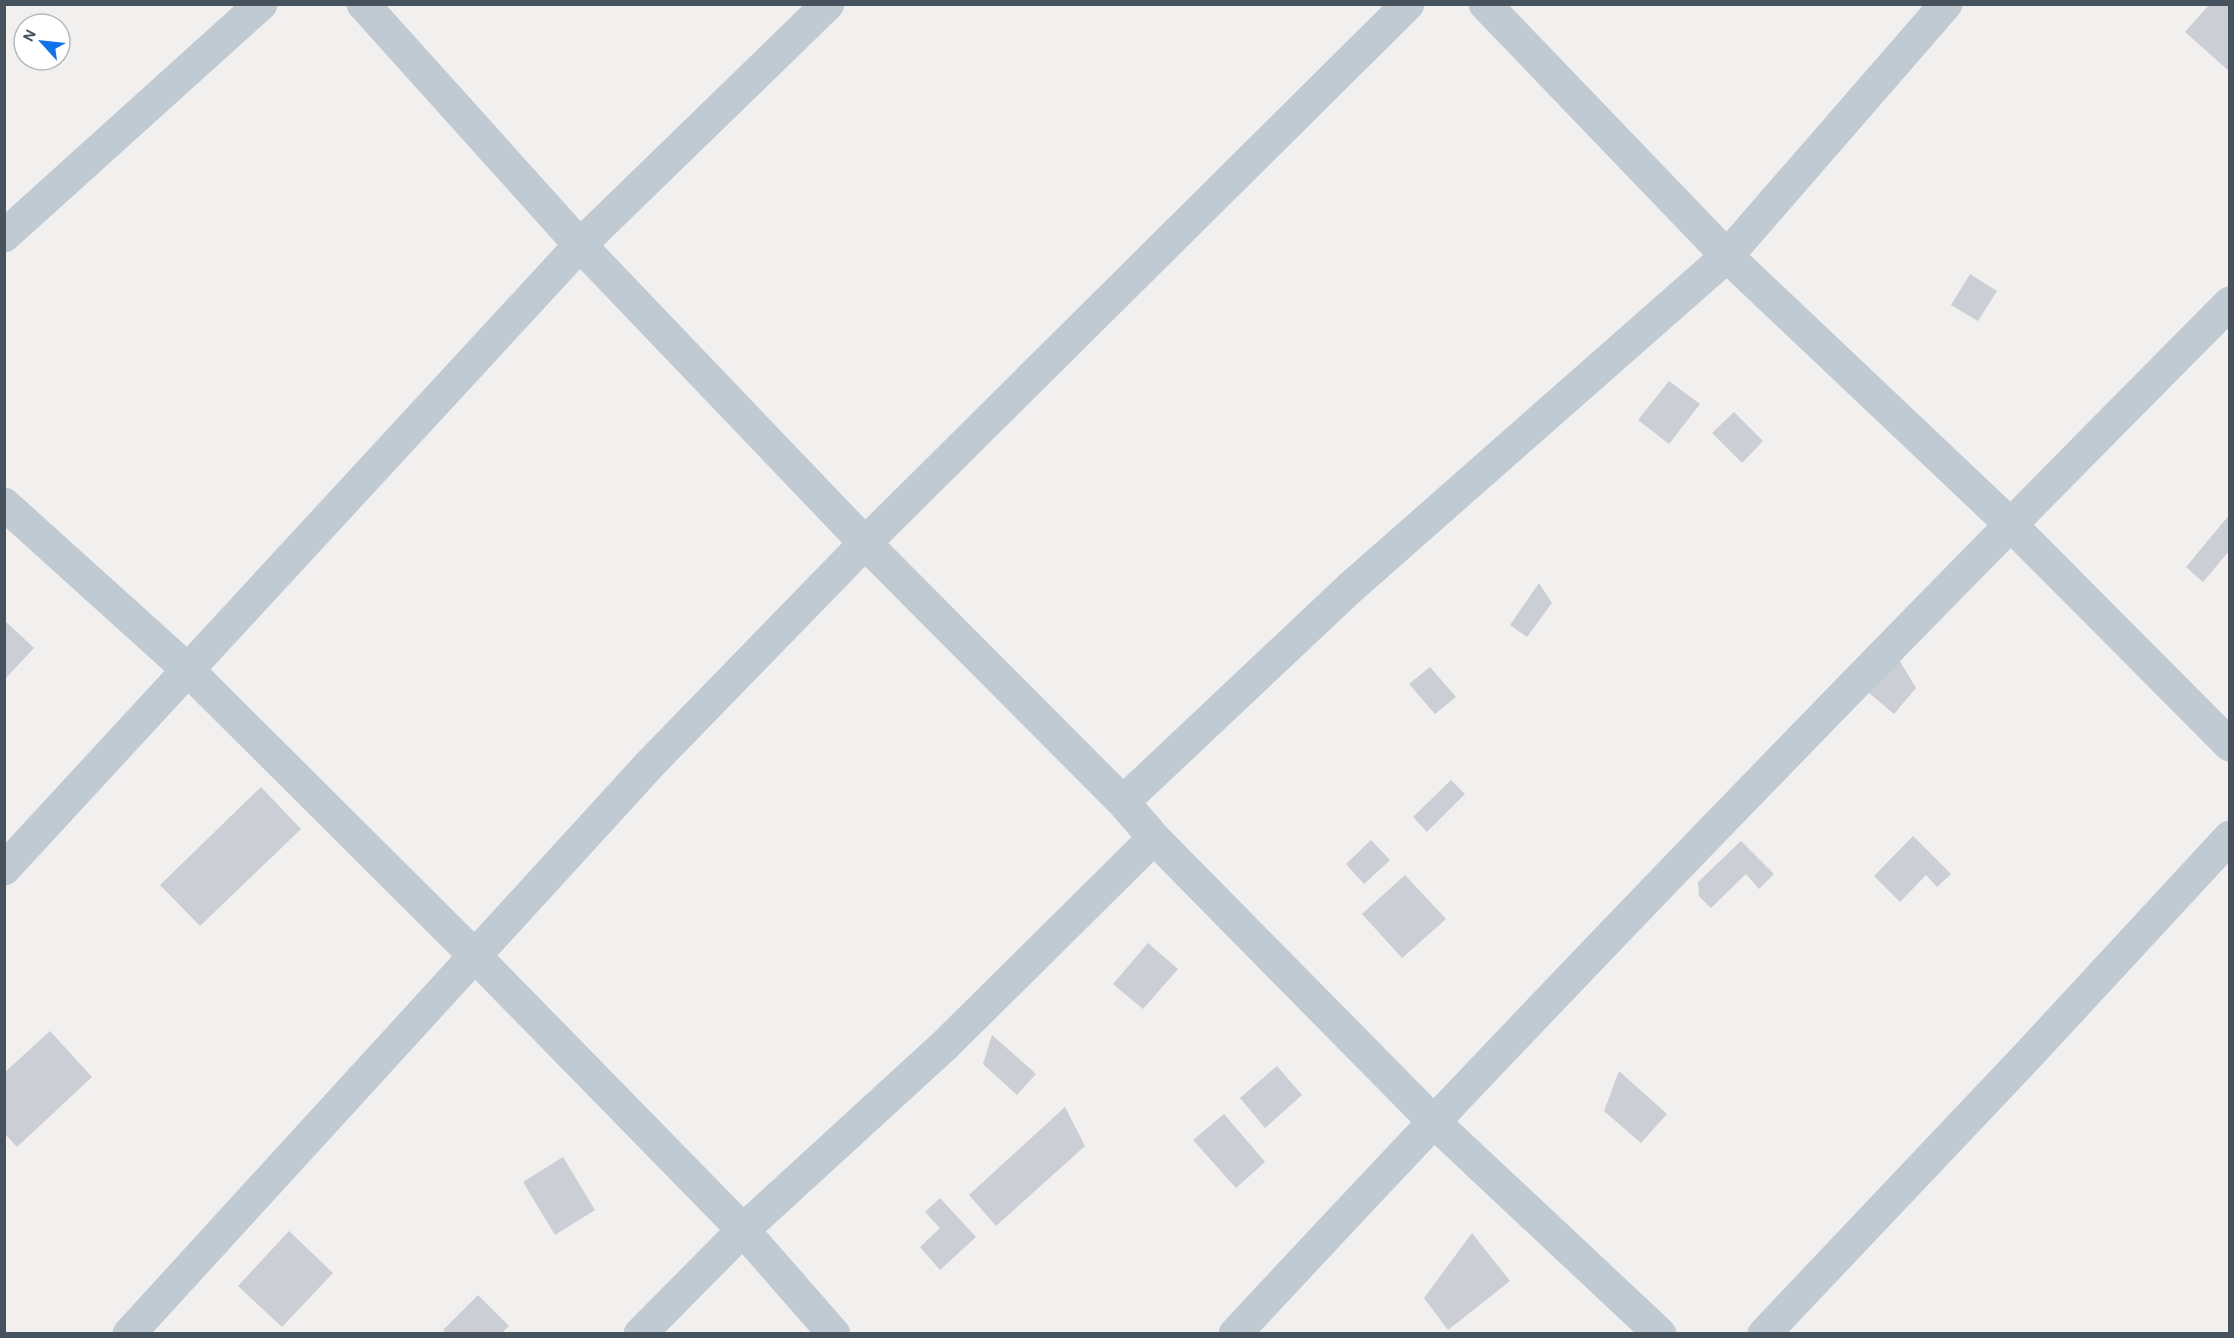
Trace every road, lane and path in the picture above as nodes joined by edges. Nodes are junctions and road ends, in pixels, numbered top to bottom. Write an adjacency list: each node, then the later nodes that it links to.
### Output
1 (261, 4): 7 (street)
2 (363, 4): 8 (street)
3 (828, 4): 8 (street)
4 (1408, 4): 13 (street)
5 (1485, 4): 9 (street)
6 (1946, 4): 9 (street)
7 (4, 236)
8 (580, 245): 13 (street); 14 (street)
9 (1727, 255): 12 (street); 16 (street)
10 (2229, 303): 12 (street)
11 (4, 504): 14 (street)
12 (2010, 524): 15 (street); 21 (street)
13 (865, 543): 16 (street); 20 (street)
14 (188, 670): 19 (street); 20 (street)
15 (2229, 745)
16 (1123, 802): 18 (street)
17 (2229, 837): 28 (street)
18 (1154, 838): 21 (street); 22 (street)
19 (4, 868)
20 (474, 955): 22 (street); 23 (street)
21 (1433, 1121): 26 (street); 27 (street)
22 (743, 1230): 24 (street); 25 (street)
23 (129, 1334)
24 (640, 1334)
25 (834, 1334)
26 (1235, 1334)
27 (1660, 1334)
28 (1764, 1334)

